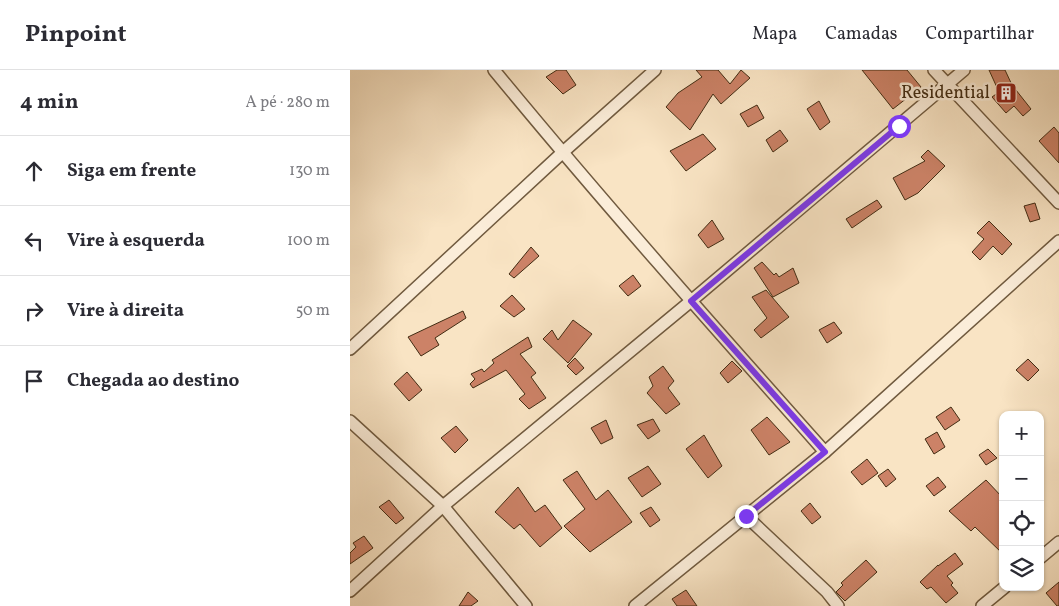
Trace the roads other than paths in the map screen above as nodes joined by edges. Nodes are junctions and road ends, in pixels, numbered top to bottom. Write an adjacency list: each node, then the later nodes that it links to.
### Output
1 (494, 70): 6 (street)
2 (655, 70): 6 (street)
3 (934, 70): 5 (street)
4 (964, 70): 5 (street)
5 (948, 84): 7 (street); 9 (street)
6 (562, 152): 9 (street); 10 (street)
7 (1059, 203)
8 (1059, 241): 12 (street)
9 (691, 301): 12 (street); 13 (street)
10 (350, 349)
11 (350, 421): 13 (street)
12 (825, 452): 14 (street)
13 (443, 506): 19 (street); 21 (street)
14 (758, 506): 15 (street); 16 (street)
15 (746, 516): 16 (street); 22 (street)
16 (761, 531): 23 (street)
17 (1059, 542): 18 (street)
18 (1044, 555)
19 (350, 591)
20 (1000, 591): 24 (street)
21 (526, 606)
22 (636, 606)
23 (838, 606)
24 (982, 606)

